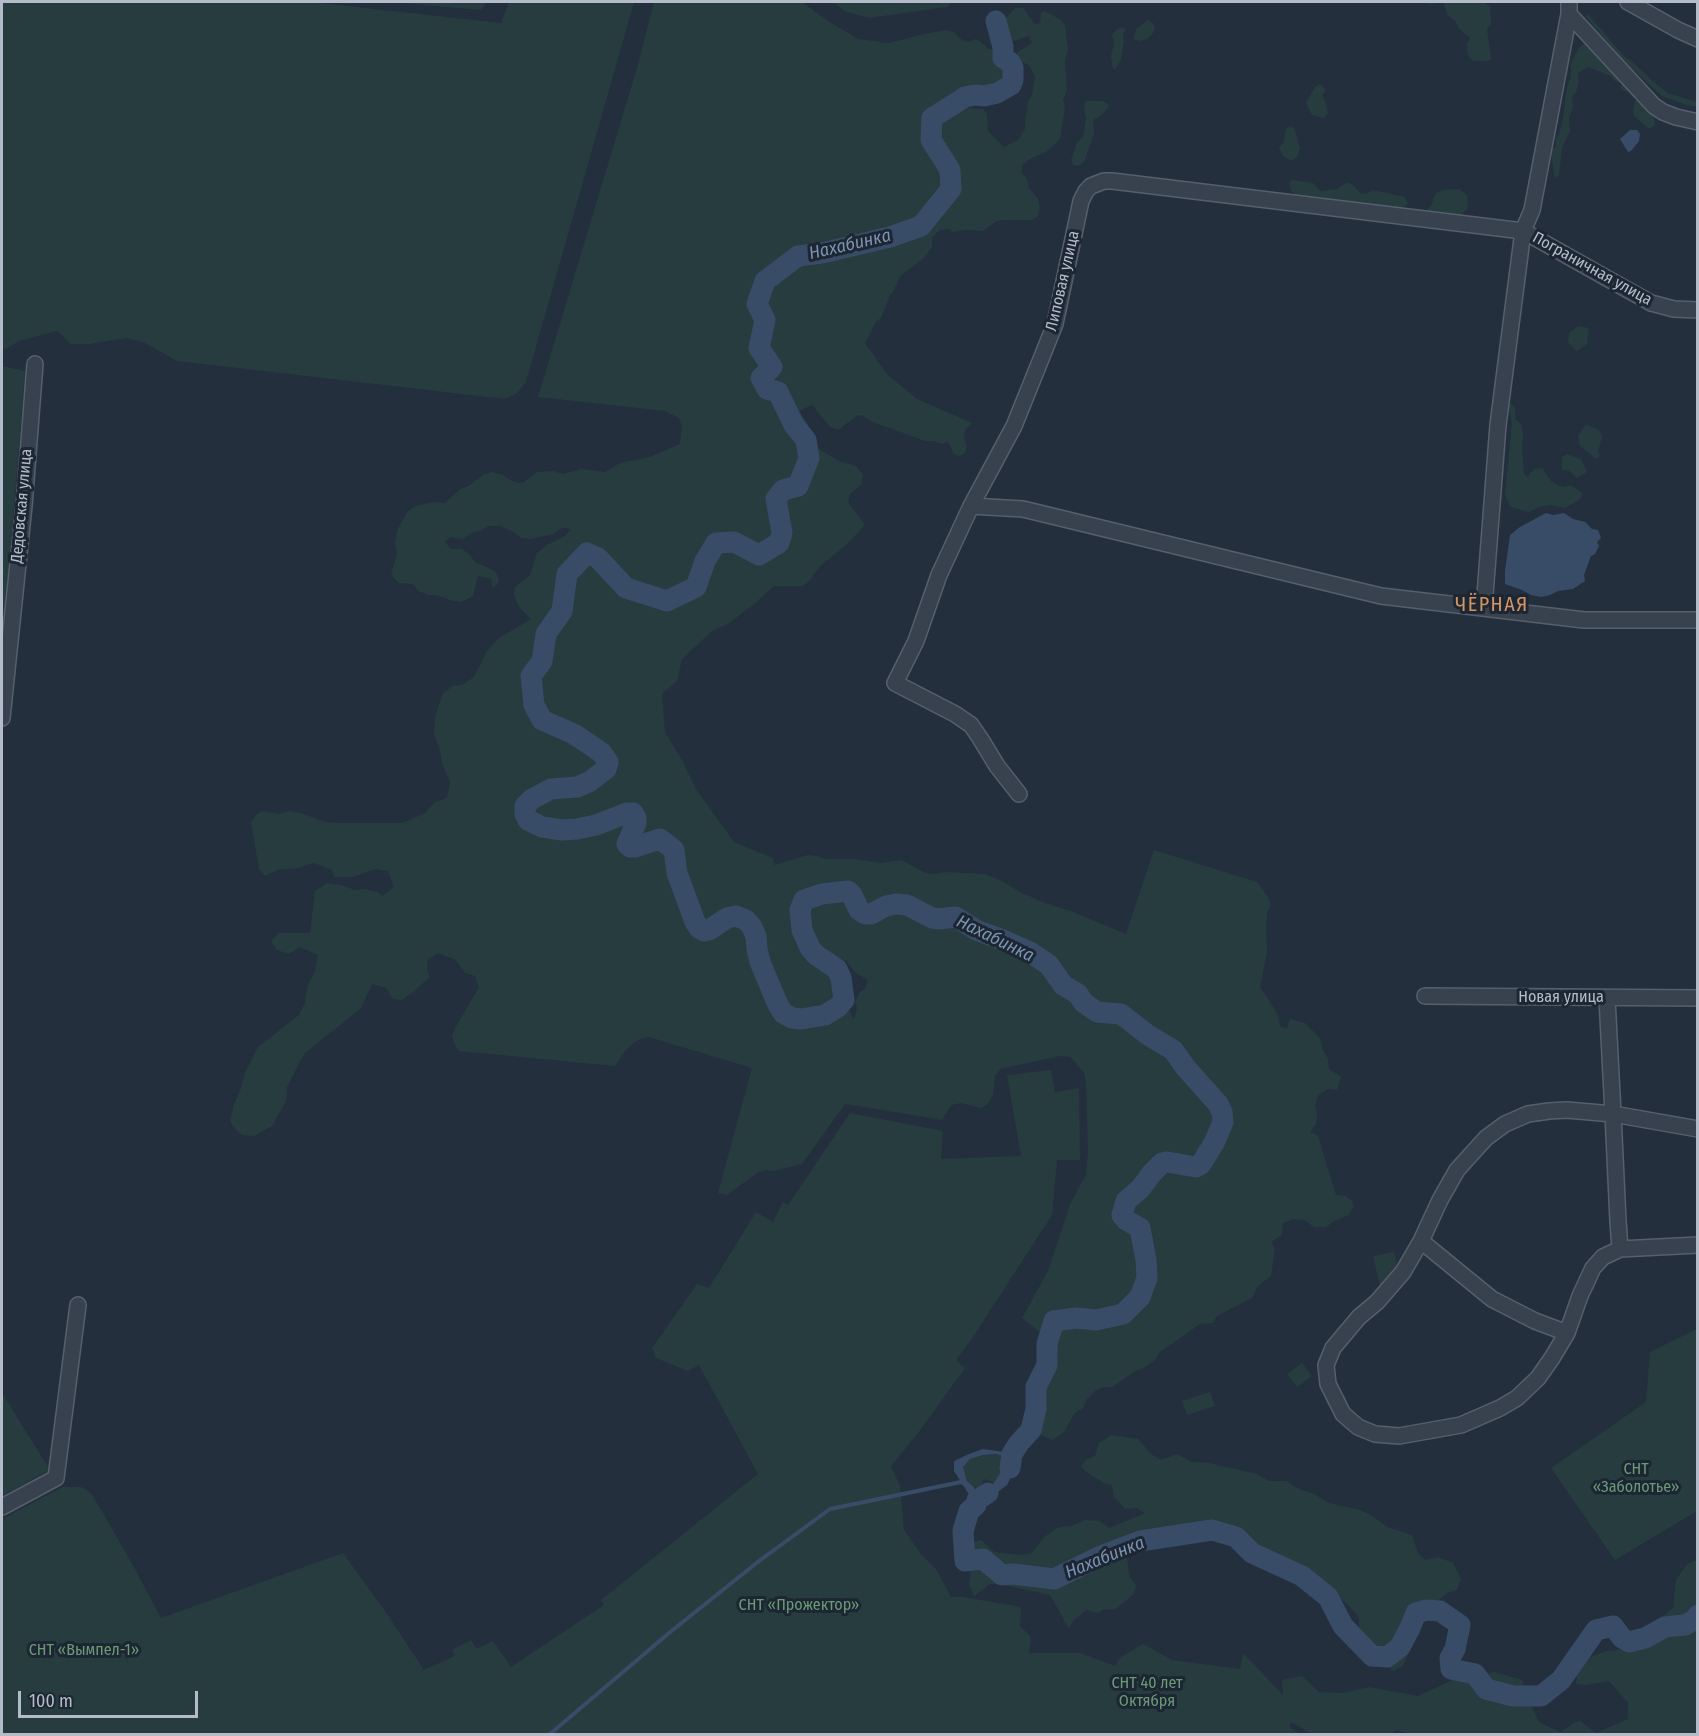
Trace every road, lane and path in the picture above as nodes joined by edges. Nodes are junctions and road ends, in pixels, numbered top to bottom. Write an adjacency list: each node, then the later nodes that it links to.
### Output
1 (1628, 2): 3 (street)
2 (1569, 8): 4 (street); 5 (street)
3 (1698, 39)
4 (1698, 122)
5 (1523, 231): 6 (street, Пограничная улица); 8 (street, Липовая улица); 9 (street)
6 (1698, 310)
7 (35, 364): 11 (street, Дедовская улица)
8 (971, 506): 9 (street); 12 (street, Липовая улица)
9 (1484, 608): 10 (street)
10 (1698, 620)
11 (2, 718)
12 (1018, 794)
13 (1425, 996): 14 (street, Новая улица)
14 (1607, 998): 15 (street, Новая улица); 16 (street)
15 (1698, 998)
16 (1613, 1114): 17 (street); 18 (street); 20 (street)
17 (1698, 1129)
18 (1421, 1241): 22 (street); 22 (street)
19 (1698, 1245): 20 (street)
20 (1620, 1249): 22 (street)
21 (78, 1305): 23 (street)
22 (1567, 1333)
23 (2, 1507)

